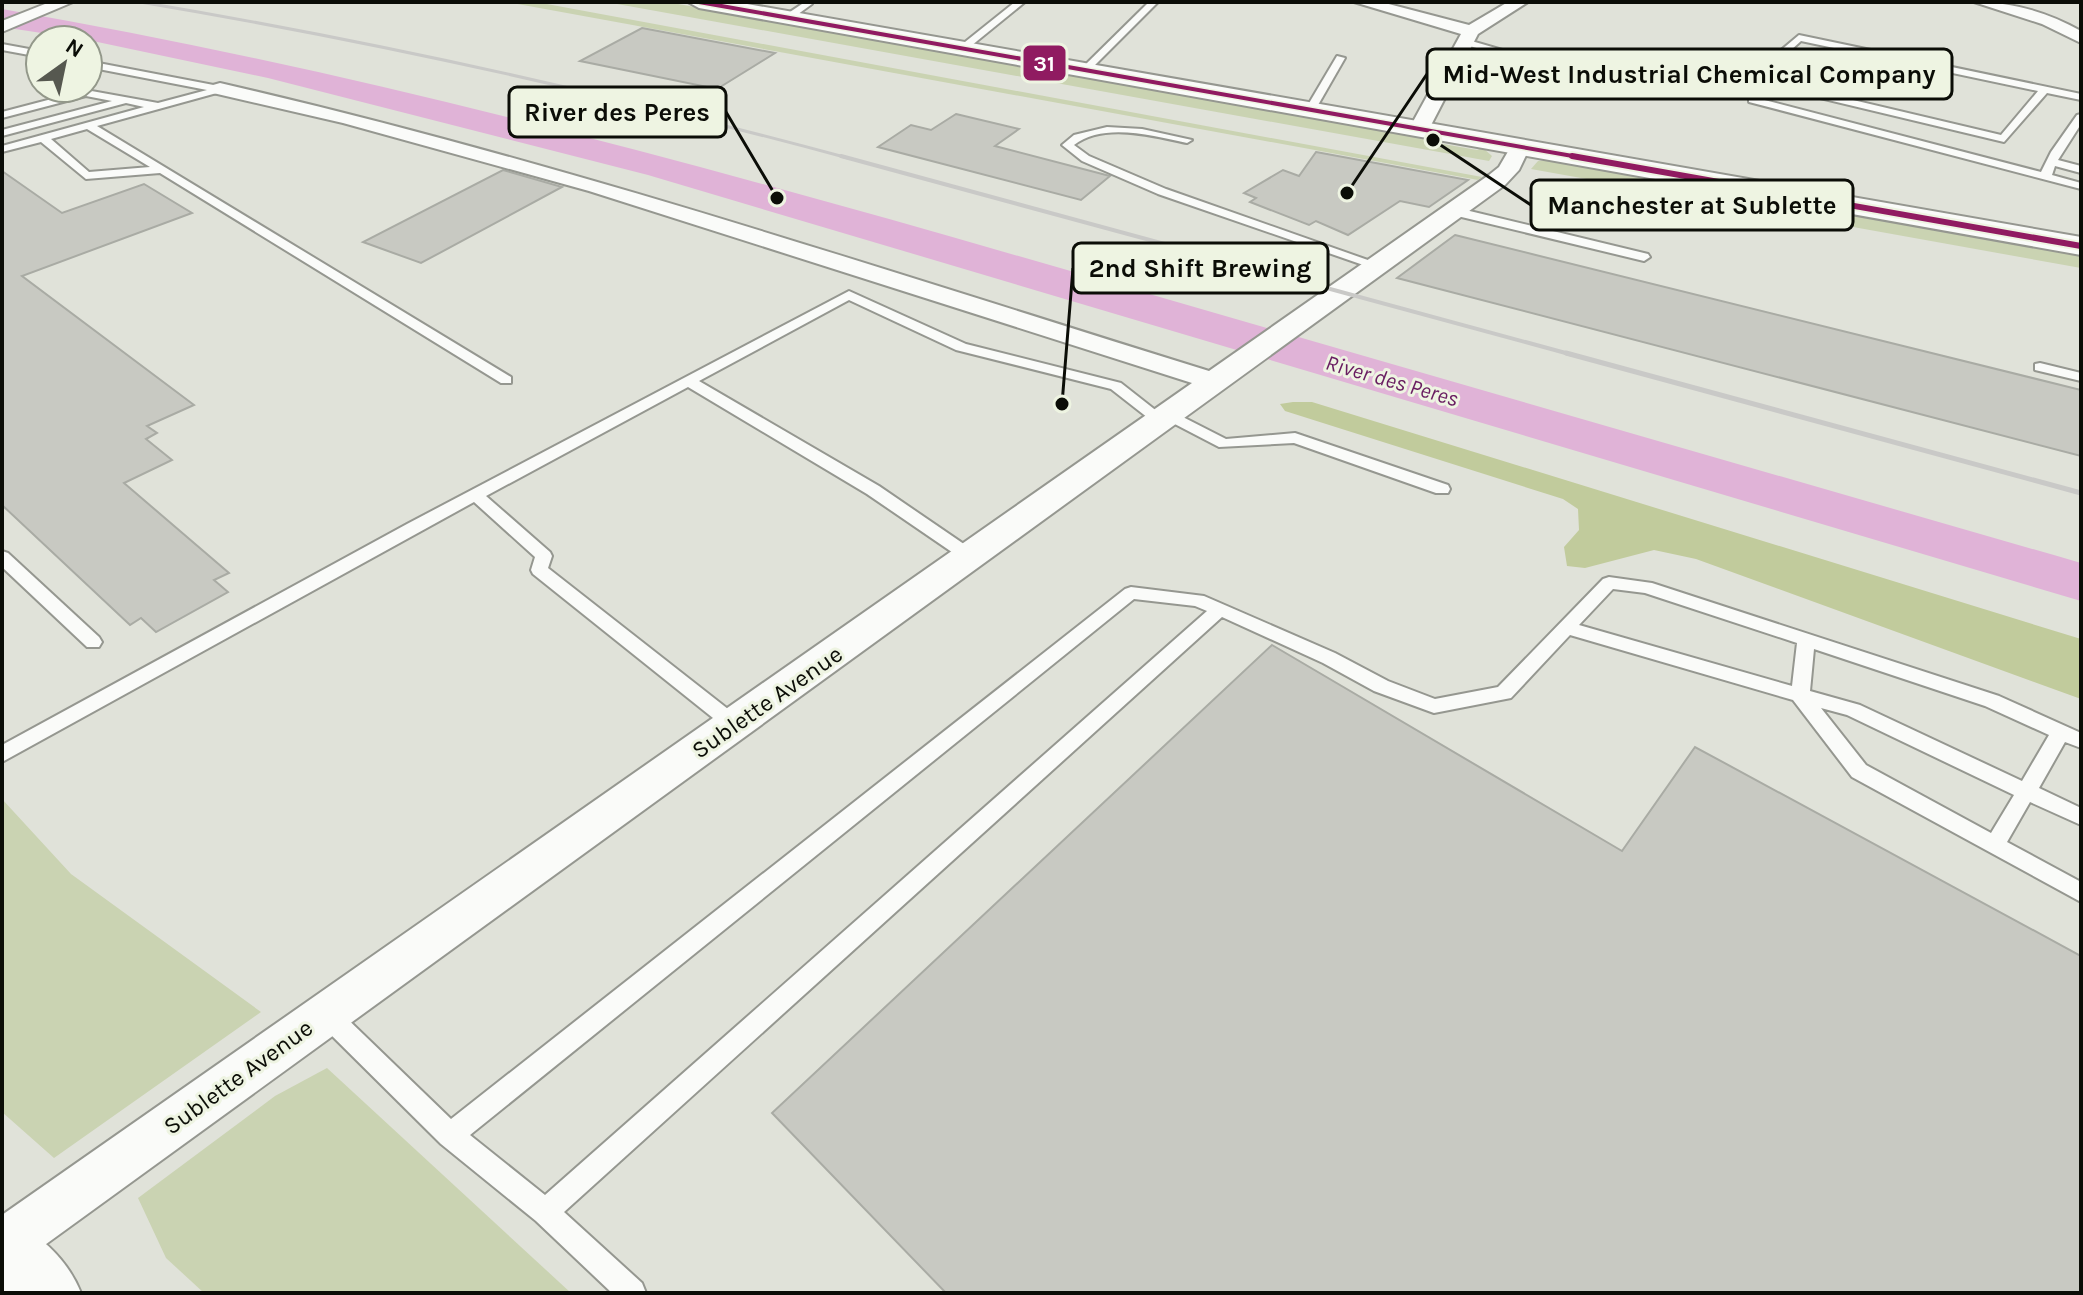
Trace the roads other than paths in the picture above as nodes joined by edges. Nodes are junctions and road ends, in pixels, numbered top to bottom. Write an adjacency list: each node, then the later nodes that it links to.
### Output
1 (702, 2): 12 (main road)
2 (1021, 2): 12 (lane)
3 (1154, 2): 17 (lane)
4 (1362, 2): 9 (street)
5 (1520, 2): 9 (street)
6 (1982, 2): 10 (street)
7 (58, 4): 8 (street)
8 (2, 27)
9 (1468, 36): 15 (lane); 28 (street)
10 (2081, 38)
11 (2, 47): 13 (lane)
12 (963, 48): 17 (main road)
13 (24, 51)
14 (1340, 58): 24 (lane)
15 (1549, 65)
16 (104, 67): 18 (lane)
17 (1085, 70): 24 (main road)
18 (220, 89): 23 (lane); 44 (street)
19 (2043, 92): 19 (lane); 20 (lane)
20 (2081, 97)
21 (127, 99): 23 (lane); 25 (lane); 29 (lane)
22 (1753, 100): 37 (lane)
23 (161, 107): 27 (lane)
24 (1310, 110): 28 (main road)
25 (2, 115)
26 (2081, 117): 34 (lane)
27 (90, 126): 30 (lane); 35 (lane)
28 (1419, 129): 32 (main road)
29 (2, 133)
30 (43, 138): 33 (lane); 35 (lane)
31 (1187, 140): 42 (lane)
32 (1520, 147): 39 (street, Sublette Avenue); 40 (main road)
33 (4, 150)
34 (2051, 161): 36 (lane); 37 (lane)
35 (161, 170): 46 (lane)
36 (2081, 170)
37 (2045, 177): 38 (lane)
38 (2081, 186)
39 (1453, 211): 41 (lane); 42 (street, Sublette Avenue)
40 (2081, 246)
41 (1644, 257)
42 (1376, 265): 44 (street, Sublette Avenue)
43 (2040, 367): 45 (lane)
44 (1224, 376): 48 (street, Sublette Avenue)
45 (2081, 377)
46 (506, 380)
47 (688, 381): 48 (lane); 50 (lane); 52 (lane)
48 (1166, 419): 49 (lane); 52 (street, Sublette Avenue)
49 (1442, 489)
50 (475, 495): 58 (lane); 61 (lane)
51 (2, 557): 56 (lane)
52 (971, 557): 58 (street, Sublette Avenue)
53 (1220, 609): 54 (lane); 67 (lane); 68 (lane)
54 (1566, 628): 55 (lane); 57 (lane)
55 (1806, 640): 57 (lane); 59 (lane)
56 (93, 642)
57 (1800, 695): 62 (lane); 64 (lane)
58 (735, 725): 66 (street, Sublette Avenue)
59 (2061, 732): 60 (lane); 62 (lane)
60 (2081, 741)
61 (2, 754)
62 (2024, 791): 63 (lane); 64 (lane)
63 (2081, 817)
64 (1995, 845): 65 (lane)
65 (2081, 893)
66 (326, 1014): 67 (lane); 69 (street, Sublette Avenue)
67 (450, 1135): 68 (lane)
68 (545, 1212): 71 (lane)
69 (2, 1247): 70 (main road)
70 (48, 1293)
71 (632, 1293)

